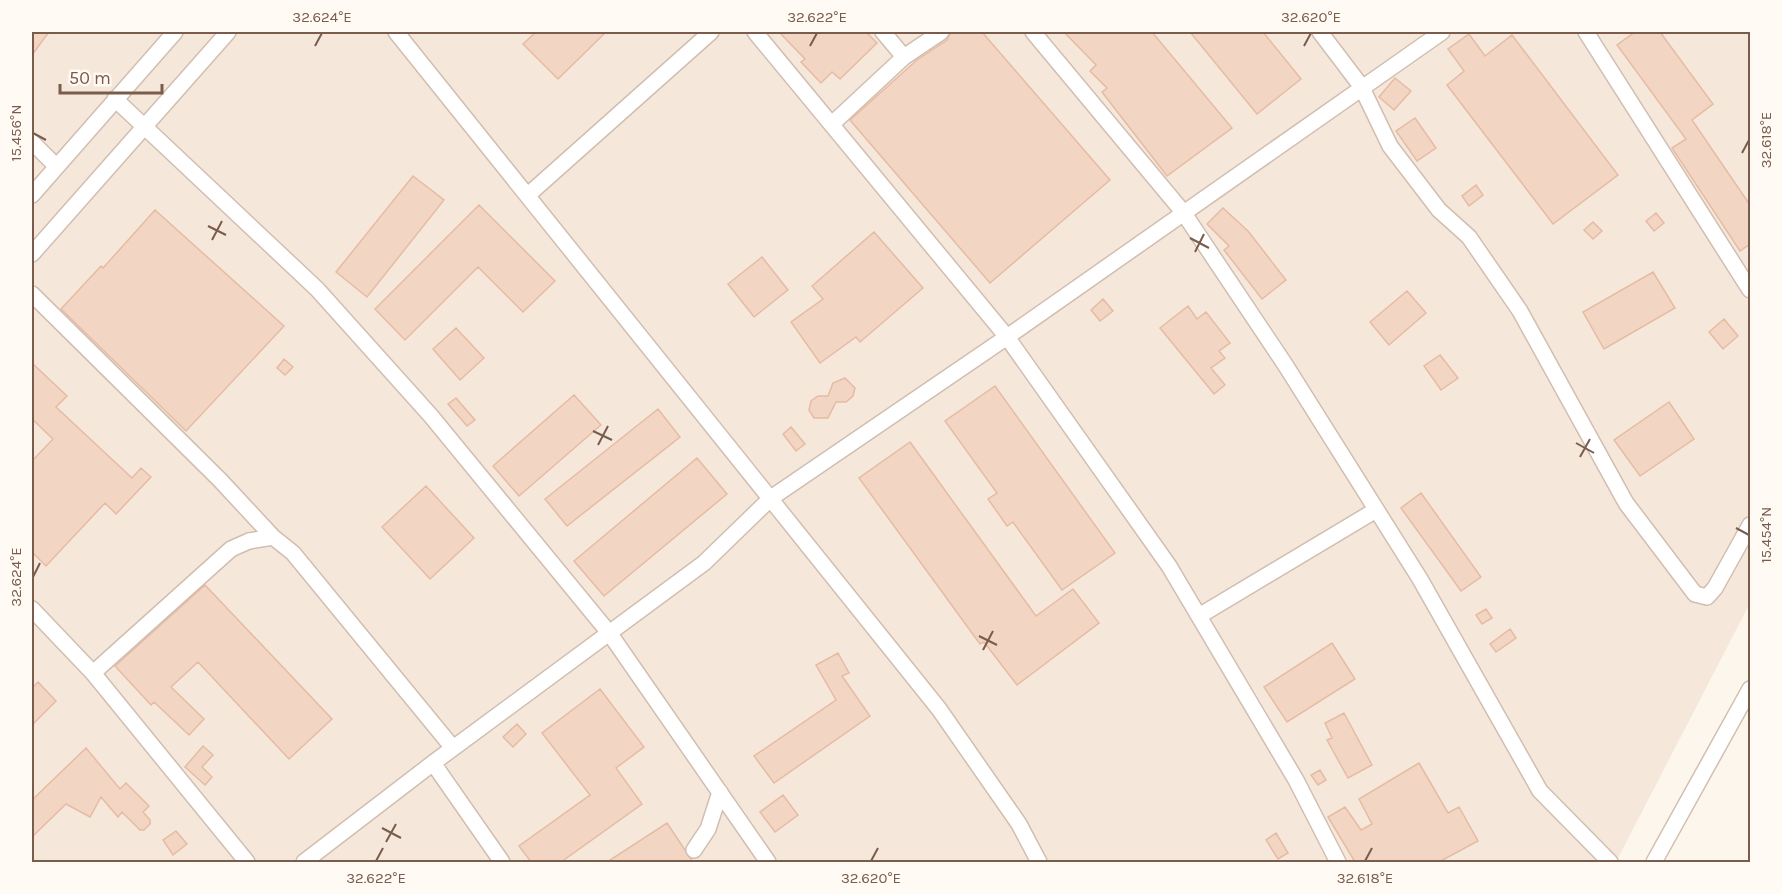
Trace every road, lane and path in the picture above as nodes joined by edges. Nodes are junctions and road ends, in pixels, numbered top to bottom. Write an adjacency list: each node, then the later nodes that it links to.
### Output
1 (175, 32): 14 (street)
2 (228, 32): 16 (street)
3 (396, 32): 20 (street)
4 (711, 32): 20 (street)
5 (755, 32): 15 (street)
6 (883, 32): 12 (street)
7 (941, 32): 12 (street)
8 (1033, 32): 21 (street)
9 (1320, 32): 13 (street)
10 (1442, 32): 13 (street)
11 (1586, 32): 23 (street)
12 (904, 57): 15 (street)
13 (1361, 86): 21 (street); 28 (street)
14 (115, 99): 16 (street); 18 (street)
15 (832, 124): 25 (street)
16 (143, 128): 22 (street); 32 (street)
17 (32, 142): 18 (street)
18 (56, 166): 19 (street)
19 (32, 195)
20 (528, 195): 26 (street)
21 (1183, 212): 25 (street); 27 (street)
22 (32, 254)
23 (1750, 290)
24 (32, 294): 29 (street)
25 (1007, 337): 26 (street); 31 (street)
26 (771, 498): 32 (street); 43 (street)
27 (1376, 510): 31 (street); 45 (street)
28 (1750, 525)
29 (273, 537): 33 (street); 35 (street)
30 (32, 609): 33 (street)
31 (1199, 616): 44 (street)
32 (610, 634): 35 (street); 37 (street)
33 (93, 673): 39 (street)
34 (1750, 689): 46 (street)
35 (453, 748): 36 (street)
36 (433, 763): 40 (street); 41 (street)
37 (720, 792): 38 (street); 42 (street)
38 (694, 850)
39 (247, 862)
40 (304, 862)
41 (502, 862)
42 (768, 862)
43 (1039, 862)
44 (1338, 862)
45 (1610, 862)
46 (1654, 862)

